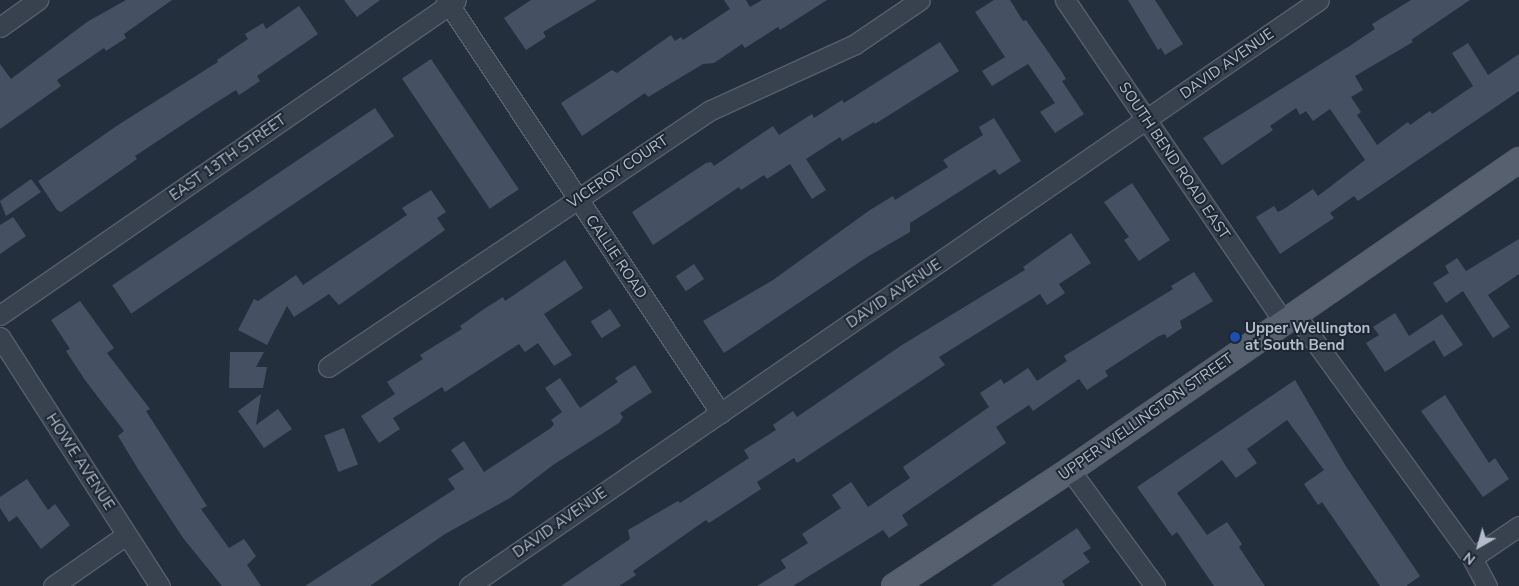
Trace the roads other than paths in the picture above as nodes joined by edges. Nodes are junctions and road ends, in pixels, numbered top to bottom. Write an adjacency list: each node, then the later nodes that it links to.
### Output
1 (38, 0): 6 (street)
2 (920, 0): 9 (street, VICEROY COURT)
3 (1065, 0): 7 (street, SOUTH BEND ROAD EAST)
4 (1319, 0): 7 (street, DAVID AVENUE)
5 (451, 2): 9 (street, CALLIE ROAD); 10 (street, EAST 13TH STREET)
6 (0, 27)
7 (1146, 120): 11 (street, SOUTH BEND ROAD EAST); 14 (street, DAVID AVENUE)
8 (1519, 160): 11 (main road, UPPER WELLINGTON STREET)
9 (576, 199): 13 (street, VICEROY COURT); 14 (street, CALLIE ROAD)
10 (0, 315)
11 (1289, 318): 15 (main road, UPPER WELLINGTON STREET); 18 (street, SOUTH BEND ROAD EAST)
12 (0, 337): 17 (street, HOWE AVENUE)
13 (328, 367)
14 (720, 413): 21 (street, DAVID AVENUE)
15 (1070, 470): 22 (main road, UPPER WELLINGTON STREET); 23 (street)
16 (1519, 526): 18 (street)
17 (126, 535): 19 (street); 20 (street, HOWE AVENUE)
18 (1472, 558): 24 (street, SOUTH BEND ROAD EAST)
19 (53, 586)
20 (160, 586)
21 (469, 586)
22 (894, 586)
23 (1155, 586)
24 (1487, 586)

